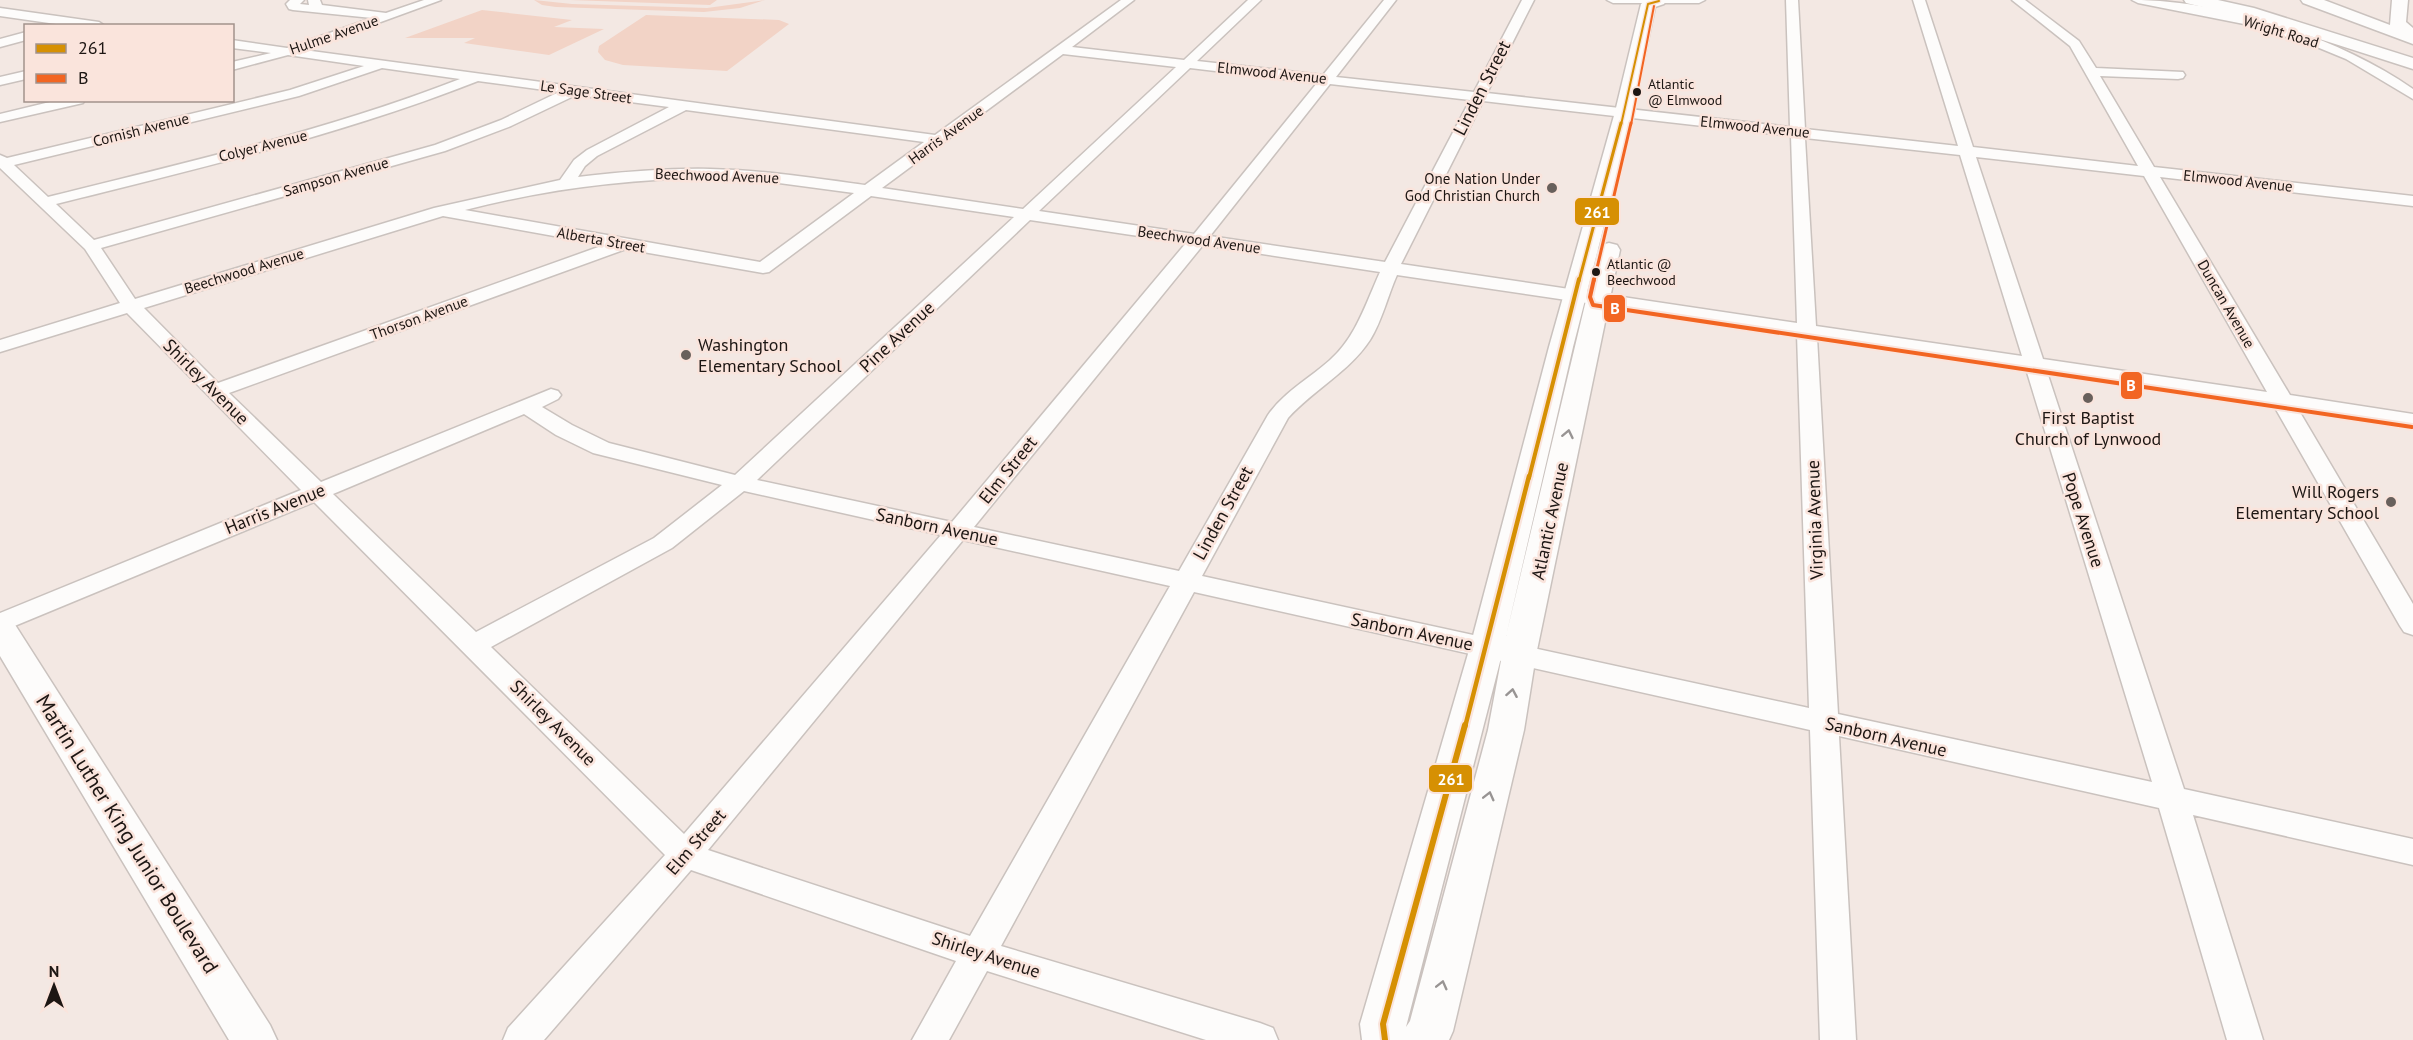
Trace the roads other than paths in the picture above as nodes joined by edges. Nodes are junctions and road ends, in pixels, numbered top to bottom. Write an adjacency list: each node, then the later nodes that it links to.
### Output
1 (435, 0): 23 (street, Hulme Avenue)
2 (1128, 0): 31 (street, Harris Avenue)
3 (1255, 0): 35 (street, Pine Avenue)
4 (1390, 0): 42 (street, Elm Street)
5 (1528, 0): 46 (street, Linden Street)
6 (1613, 0): 18 (street)
7 (1699, 0): 18 (street)
8 (1792, 0): 51 (street, Virginia Avenue)
9 (1919, 0): 53 (street, Pope Avenue)
10 (2018, 0): 38 (street, Duncan Avenue)
11 (2138, 0): 45 (street, Wright Road)
12 (2192, 0): 27 (highway)
13 (2242, 0): 27 (highway)
14 (2265, 0): 33 (highway)
15 (2291, 0): 30 (highway)
16 (2309, 0): 26 (highway)
17 (2400, 0): 26 (highway)
18 (1659, 1): 49 (main road, Atlantic Avenue)
19 (295, 2): 21 (street)
20 (313, 2): 21 (street)
21 (329, 9): 23 (street)
22 (0, 12): 24 (street)
23 (388, 17): 32 (street, Hulme Avenue)
24 (67, 24)
25 (24, 37): 28 (street)
26 (2413, 37)
27 (2347, 42): 36 (highway)
28 (0, 43)
29 (234, 44): 32 (street, Le Sage Street)
30 (2413, 46)
31 (1061, 50): 35 (street, Elmwood Avenue); 52 (street, Harris Avenue)
32 (287, 52): 34 (street, Le Sage Street); 37 (street, Hulme Avenue)
33 (2413, 56)
34 (381, 64): 41 (street, Le Sage Street); 54 (street, Cornish Avenue)
35 (1187, 64): 42 (street, Elmwood Avenue); 61 (street, Pine Avenue)
36 (2413, 64)
37 (234, 65)
38 (2091, 72): 40 (street); 55 (street, Duncan Avenue)
39 (24, 75): 43 (street)
40 (2178, 75)
41 (477, 77): 44 (street, Le Sage Street); 59 (street, Colyer Avenue)
42 (1326, 79): 46 (street, Elmwood Avenue); 62 (street, Elm Street)
43 (0, 81)
44 (575, 90): 48 (street, Le Sage Street); 64 (street, Sampson Avenue)
45 (2413, 95)
46 (1478, 96): 49 (street, Elmwood Avenue); 66 (street, Linden Street)
47 (69, 102): 50 (street)
48 (684, 105): 52 (street, Le Sage Street); 56 (street)
49 (1633, 113): 51 (street, Elmwood Avenue); 67 (main road, Atlantic Avenue)
50 (0, 118)
51 (1799, 132): 53 (street, Elmwood Avenue); 69 (street, Virginia Avenue)
52 (939, 140): 57 (street, Harris Avenue)
53 (1967, 150): 55 (street, Elmwood Avenue); 71 (street, Pope Avenue)
54 (2, 161): 59 (street, Shirley Avenue)
55 (2148, 171): 58 (street, Elmwood Avenue); 74 (street, Duncan Avenue)
56 (567, 182): 57 (street, Beechwood Avenue); 60 (street, Beechwood Avenue)
57 (869, 191): 61 (street, Beechwood Avenue); 65 (street, Harris Avenue)
58 (2413, 201)
59 (46, 202): 64 (street, Shirley Avenue)
60 (440, 212): 63 (street, Alberta Street); 68 (street, Beechwood Avenue)
61 (1029, 215): 62 (street, Beechwood Avenue); 77 (street, Pine Avenue)
62 (1198, 240): 66 (street, Beechwood Avenue); 79 (street, Elm Street)
63 (623, 245): 65 (street, Alberta Street); 72 (street, Thorson Avenue)
64 (91, 246): 68 (street, Shirley Avenue)
65 (763, 268)
66 (1390, 269): 67 (street, Beechwood Avenue); 80 (street, Linden Street)
67 (1587, 297): 69 (street, Beechwood Avenue); 85 (main road, Atlantic Avenue)
68 (131, 306): 70 (street, Beechwood Avenue); 72 (street, Shirley Avenue)
69 (1808, 330): 71 (street, Beechwood Avenue); 86 (street, Virginia Avenue)
70 (0, 346)
71 (2034, 364): 74 (street, Beechwood Avenue); 87 (street, Pope Avenue)
72 (215, 391): 78 (street, Shirley Avenue)
73 (551, 395): 75 (street, Harris Avenue)
74 (2282, 400): 76 (street, Beechwood Avenue); 82 (street, Duncan Avenue)
75 (526, 406): 77 (street, Sanborn Avenue); 78 (street, Harris Avenue)
76 (2413, 420)
77 (740, 483): 79 (street, Sanborn Avenue); 84 (street, Pine Avenue)
78 (316, 492): 81 (street, Harris Avenue); 84 (street, Shirley Avenue)
79 (958, 531): 80 (street, Sanborn Avenue); 89 (street, Elm Street)
80 (1185, 582): 85 (street, Sanborn Avenue); 90 (street, Linden Street)
81 (0, 623)
82 (2413, 626)
83 (0, 628): 91 (main road, Martin Luther King Junior Boulevard)
84 (473, 645): 89 (street, Shirley Avenue)
85 (1503, 651): 86 (street, Sanborn Avenue); 95 (main road, Atlantic Avenue); 96 (main road, Atlantic Avenue, one-way to 85)
86 (1825, 723): 87 (street, Sanborn Avenue); 97 (street, Virginia Avenue)
87 (2172, 800): 88 (street, Sanborn Avenue); 98 (street, Pope Avenue)
88 (2413, 852)
89 (686, 855): 90 (street, Shirley Avenue); 92 (street, Elm Street)
90 (979, 954): 93 (street, Linden Street); 94 (street, Shirley Avenue)
91 (254, 1040)
92 (521, 1040)
93 (930, 1040)
94 (1260, 1040)
95 (1385, 1040)
96 (1423, 1040)
97 (1838, 1040)
98 (2245, 1040)

